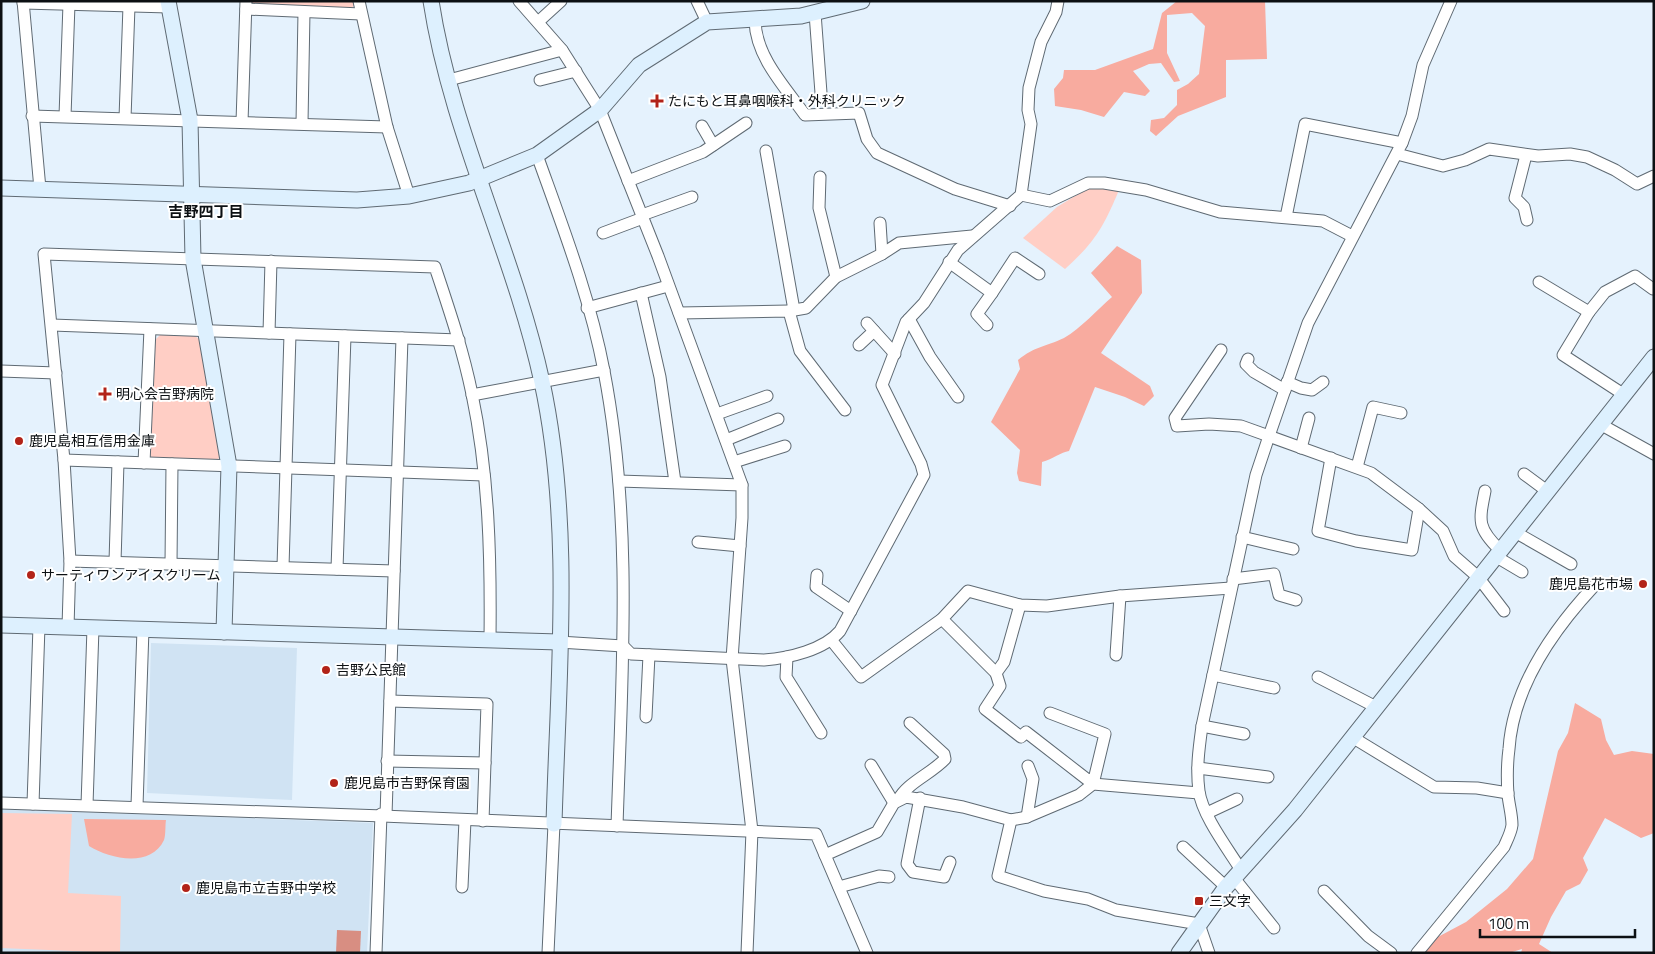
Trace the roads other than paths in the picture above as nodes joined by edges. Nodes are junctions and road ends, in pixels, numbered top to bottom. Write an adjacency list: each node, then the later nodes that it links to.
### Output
1 (359, 1): 15 (street)
2 (431, 1): 22 (street)
3 (519, 1): 18 (street)
4 (561, 1): 18 (street)
5 (697, 1): 19 (street)
6 (862, 1): 16 (street)
7 (1058, 1): 47 (street)
8 (1451, 1): 36 (street)
9 (23, 2): 10 (street); 26 (street)
10 (69, 4): 13 (street); 27 (street)
11 (168, 4): 13 (street); 29 (street)
12 (246, 5): 14 (street); 30 (street)
13 (129, 6): 28 (street)
14 (304, 12): 15 (street); 31 (street)
15 (361, 14): 34 (street)
16 (815, 14): 17 (street); 24 (street)
17 (755, 21): 19 (street); 50 (street)
18 (538, 22): 20 (street)
19 (707, 22): 25 (street)
20 (562, 50): 21 (street); 22 (street)
21 (576, 71): 23 (street); 25 (street)
22 (448, 80): 42 (street)
23 (540, 80)
24 (821, 93)
25 (600, 110): 38 (street); 43 (street)
26 (32, 116): 27 (street); 45 (street)
27 (66, 116): 28 (street)
28 (125, 118): 29 (street)
29 (190, 120): 30 (street); 46 (street)
30 (242, 122): 31 (street)
31 (302, 123): 34 (street)
32 (746, 123): 35 (street)
33 (702, 126): 35 (street)
34 (387, 127): 48 (street)
35 (713, 145): 43 (street)
36 (1400, 148): 39 (street); 52 (street); 57 (street)
37 (766, 151): 70 (street)
38 (537, 154): 42 (street); 69 (street)
39 (1526, 155): 40 (street); 53 (street)
40 (1654, 176)
41 (820, 177): 63 (street)
42 (479, 179): 48 (street); 93 (street)
43 (628, 181): 51 (street)
44 (1, 188): 45 (street)
45 (40, 189): 46 (street)
46 (191, 194): 48 (street); 59 (street)
47 (1021, 195): 50 (street); 52 (street)
48 (409, 196)
49 (692, 197): 51 (street)
50 (1010, 206): 56 (street)
51 (642, 217): 55 (street); 65 (street)
52 (1286, 217): 57 (street)
53 (1527, 220)
54 (880, 223): 58 (street)
55 (603, 233)
56 (972, 236): 58 (street); 61 (street)
57 (1352, 236): 94 (street)
58 (882, 254): 63 (street)
59 (194, 259): 60 (street); 74 (street); 77 (street)
60 (271, 261): 78 (street); 82 (street)
61 (949, 262): 68 (street); 73 (street)
62 (1039, 274): 68 (street)
63 (836, 277): 70 (street)
64 (1539, 282): 71 (street)
65 (668, 286): 67 (street); 72 (street)
66 (1653, 289): 71 (street)
67 (641, 293): 69 (street); 124 (street)
68 (992, 293): 75 (street)
69 (587, 308): 88 (street)
70 (792, 310): 72 (street); 99 (street)
71 (1588, 312): 95 (street)
72 (679, 313): 101 (street)
73 (909, 319): 85 (street); 98 (street)
74 (52, 325): 76 (street); 91 (street)
75 (987, 325)
76 (150, 330): 77 (street); 114 (street)
77 (205, 331): 78 (street); 116 (street)
78 (269, 334): 79 (street)
79 (290, 334): 80 (street); 117 (street)
80 (344, 336): 81 (street); 119 (street)
81 (402, 338): 82 (street); 120 (street)
82 (460, 340): 96 (street)
83 (859, 345): 85 (street)
84 (1221, 350): 105 (street)
85 (894, 354): 151 (street)
86 (1654, 357): 90 (street)
87 (1248, 359): 94 (street)
88 (604, 370): 93 (street); 123 (street)
89 (1, 371): 91 (street)
90 (1649, 371): 95 (street)
91 (56, 373): 111 (street)
92 (1323, 382): 94 (street)
93 (542, 383): 96 (street); 163 (street)
94 (1286, 386): 105 (street)
95 (1623, 394): 104 (street)
96 (472, 395): 122 (street)
97 (767, 396): 101 (street)
98 (958, 397)
99 (845, 410)
100 (1401, 413): 118 (street)
101 (717, 414): 106 (street)
102 (1309, 418): 108 (street)
103 (778, 419): 106 (street)
104 (1600, 424): 109 (street); 127 (street)
105 (1269, 436): 108 (street); 130 (street)
106 (726, 440): 113 (street)
107 (785, 446): 113 (street)
108 (1301, 448): 110 (street)
109 (1654, 454)
110 (1331, 458): 118 (street); 128 (street)
111 (64, 460): 112 (street); 135 (street)
112 (118, 462): 114 (street); 136 (street)
113 (734, 462): 125 (street)
114 (144, 463): 115 (street)
115 (172, 464): 116 (street); 137 (street)
116 (229, 466): 117 (street); 139 (street)
117 (286, 468): 119 (street); 140 (street)
118 (1356, 468): 128 (street)
119 (340, 470): 120 (street); 141 (street)
120 (398, 472): 122 (street); 142 (street)
121 (1524, 474): 127 (street)
122 (484, 475): 161 (street)
123 (619, 481): 124 (street); 164 (street)
124 (675, 482): 125 (street)
125 (742, 484): 132 (street)
126 (1485, 491): 134 (street)
127 (1547, 491): 129 (street)
128 (1419, 509): 145 (street)
129 (1515, 532): 134 (street); 138 (street)
130 (1242, 537): 133 (street); 146 (street)
131 (698, 542): 132 (street)
132 (740, 546): 168 (street)
133 (1293, 549)
134 (1497, 553): 143 (street); 145 (street)
135 (70, 561): 136 (street); 156 (street)
136 (115, 562): 137 (street)
137 (171, 564): 139 (street)
138 (1572, 564)
139 (226, 566): 140 (street); 159 (street)
140 (283, 568): 141 (street)
141 (337, 569): 142 (street)
142 (394, 571): 160 (street)
143 (1522, 572)
144 (817, 575): 151 (street)
145 (1478, 577): 152 (street); 174 (street)
146 (1232, 584): 148 (street); 149 (street); 170 (street)
147 (1594, 586): 190 (street)
148 (1120, 596): 150 (street); 166 (street)
149 (1296, 600)
150 (1020, 605): 153 (street); 169 (street)
151 (851, 611): 162 (street)
152 (1504, 611)
153 (942, 619): 162 (street); 169 (street)
154 (1, 625): 155 (street)
155 (39, 626): 156 (street); 195 (street)
156 (68, 627): 157 (street)
157 (93, 628): 158 (street); 196 (street)
158 (143, 630): 159 (street); 197 (street)
159 (224, 632): 160 (street)
160 (391, 638): 161 (street); 173 (street)
161 (490, 640): 163 (street)
162 (832, 641): 167 (street)
163 (559, 642): 164 (street); 204 (street)
164 (623, 646): 165 (street); 205 (street)
165 (649, 655): 168 (street); 176 (street)
166 (1116, 655)
167 (787, 657): 168 (street); 179 (street)
168 (732, 659): 206 (street)
169 (996, 673): 188 (street)
170 (1213, 675): 172 (street); 178 (street)
171 (1318, 677): 174 (street)
172 (1274, 688)
173 (390, 701): 182 (street); 183 (street)
174 (1376, 707): 181 (street)
175 (1050, 713): 188 (street)
176 (646, 718)
177 (910, 723): 193 (street)
178 (1202, 726): 180 (street); 186 (street)
179 (822, 733)
180 (1244, 734)
181 (1352, 737): 190 (street); 211 (street)
182 (387, 761): 183 (street); 199 (street)
183 (485, 763): 203 (street)
184 (871, 765): 193 (street)
185 (1028, 766): 200 (street)
186 (1198, 768): 187 (street); 189 (street)
187 (1268, 776)
188 (1093, 784): 189 (street); 200 (street)
189 (1199, 793): 198 (street)
190 (1508, 793): 224 (street)
191 (920, 798): 193 (street); 202 (street); 209 (street)
192 (1237, 799): 198 (street)
193 (896, 802): 208 (street)
194 (1, 804): 195 (street)
195 (33, 804): 196 (street)
196 (87, 805): 197 (street)
197 (137, 806): 199 (street)
198 (1207, 813): 211 (street)
199 (383, 815): 201 (street); 217 (street)
200 (1026, 817): 202 (street)
201 (465, 820): 203 (street); 212 (street)
202 (1011, 820): 215 (street)
203 (484, 821): 204 (street)
204 (554, 824): 205 (street); 218 (street)
205 (617, 826): 206 (street)
206 (752, 831): 208 (street); 219 (street)
207 (1183, 847): 211 (street)
208 (825, 855): 213 (street)
209 (950, 862)
210 (889, 877): 213 (street)
211 (1234, 878): 215 (street); 216 (street)
212 (462, 887)
213 (839, 887): 220 (street)
214 (1324, 891): 223 (street)
215 (1199, 924): 221 (street); 222 (street)
216 (1274, 928)
217 (376, 953)
218 (548, 953)
219 (748, 953)
220 (867, 953)
221 (1179, 953)
222 (1209, 953)
223 (1391, 953)
224 (1417, 953)

